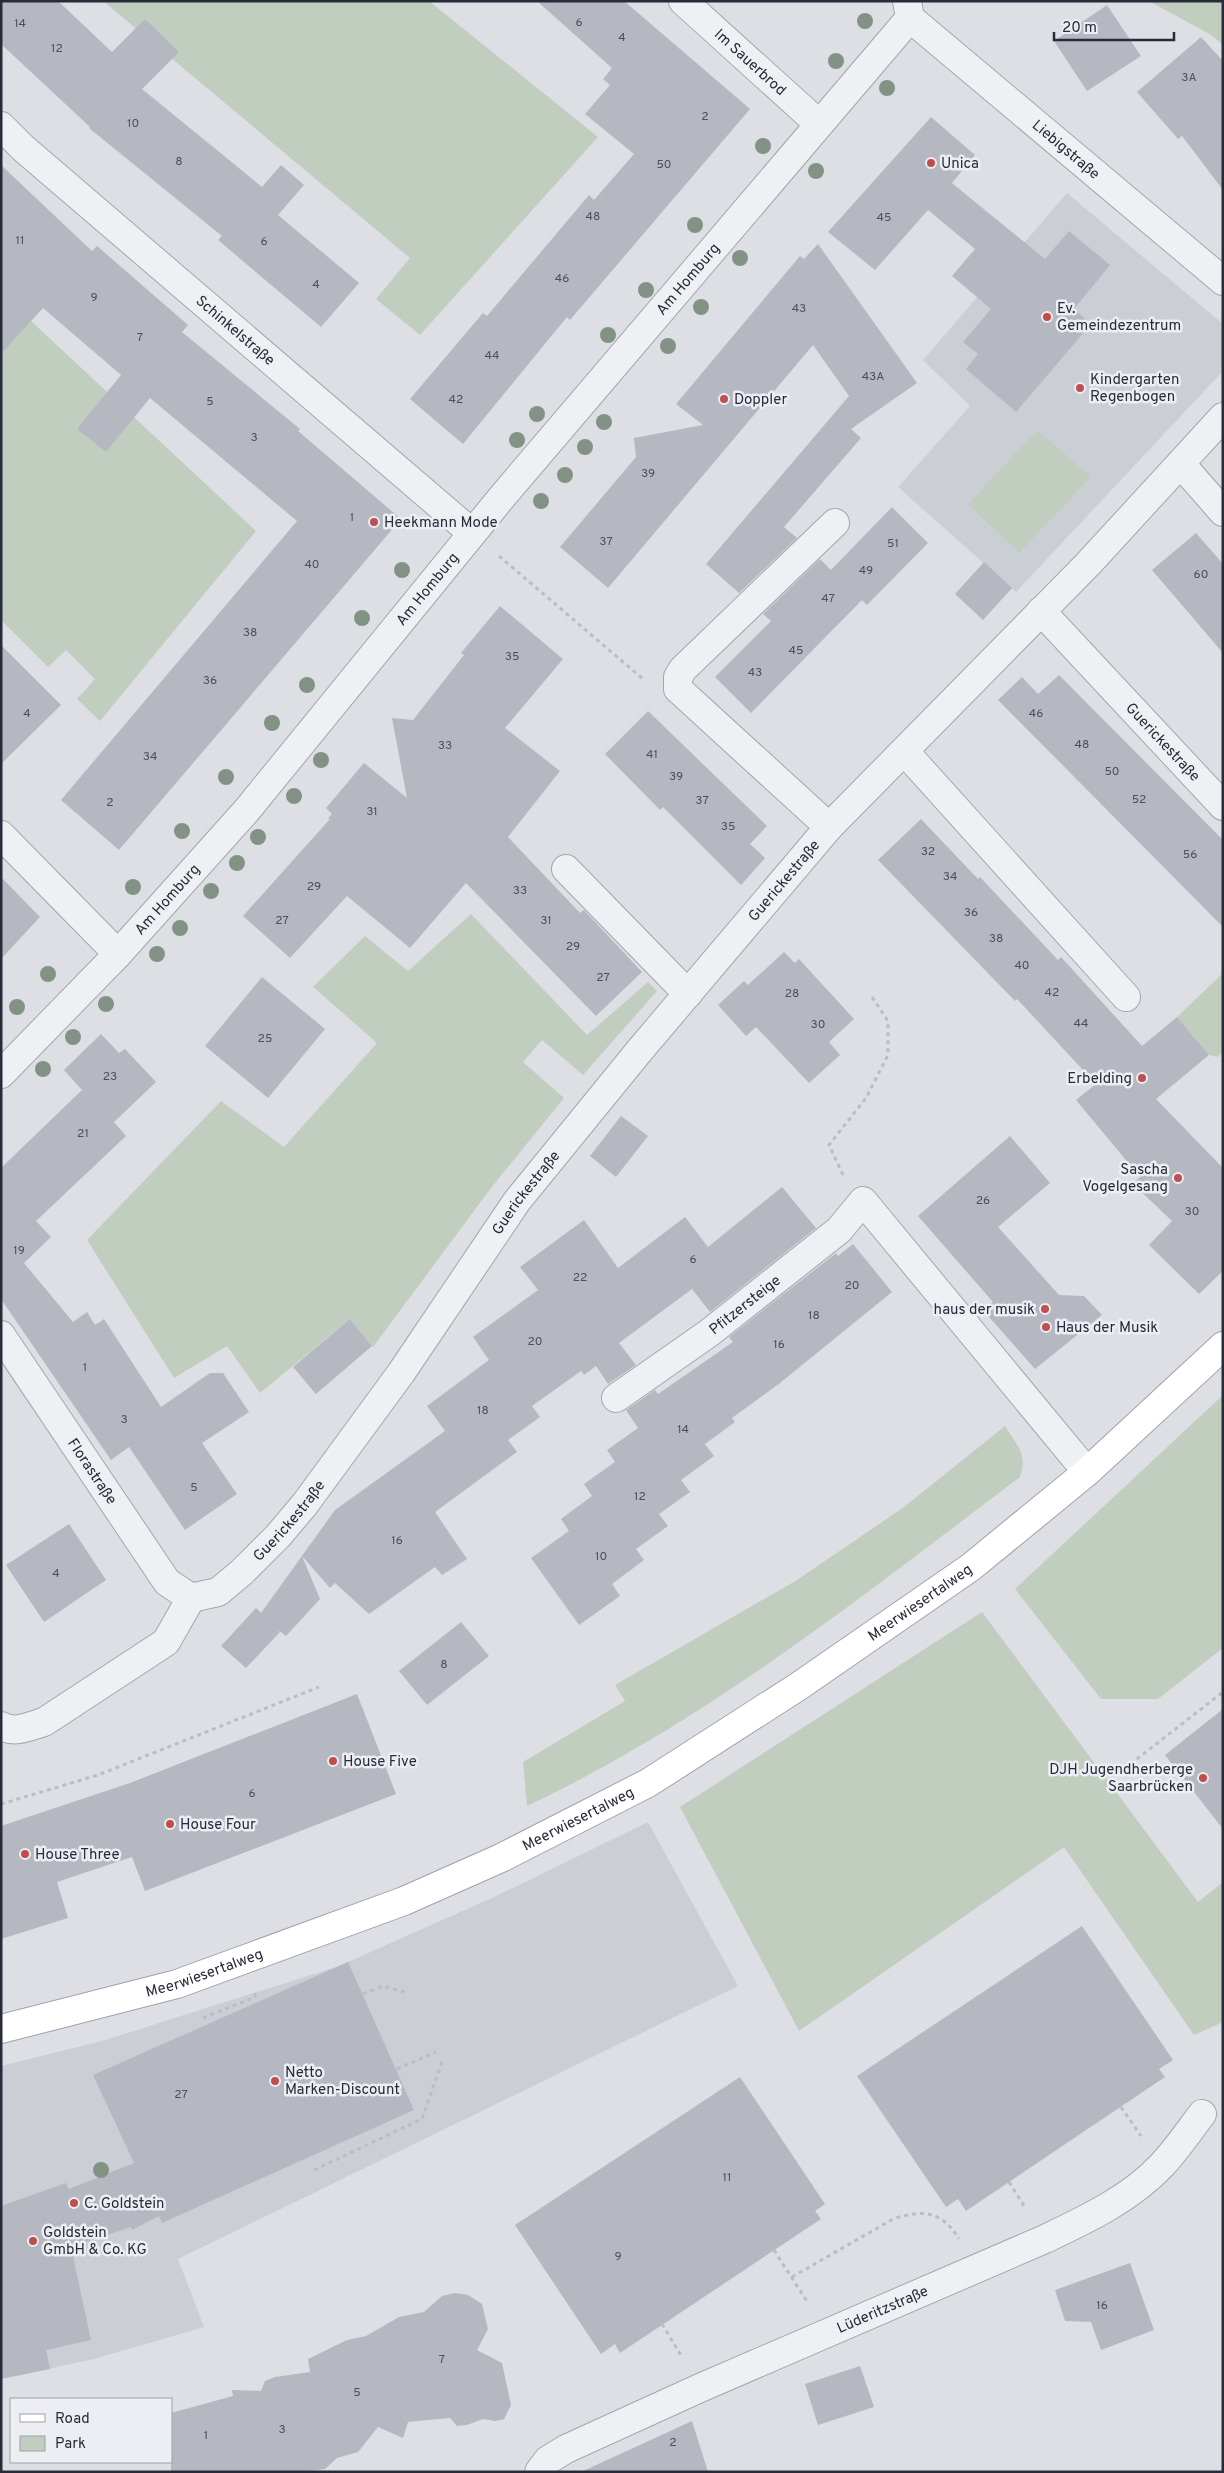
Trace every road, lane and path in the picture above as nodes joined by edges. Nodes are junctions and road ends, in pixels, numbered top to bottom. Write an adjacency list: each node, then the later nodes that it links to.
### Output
1 (683, 1): 3 (street, Im Sauerbrod)
2 (908, 10): 3 (street, Am Homburg); 5 (street, Liebigstraße)
3 (819, 124): 10 (street, Am Homburg)
4 (1, 126): 10 (street, Schinkelstraße)
5 (1223, 281)
6 (1223, 417): 7 (street, Guerickestraße)
7 (1181, 464): 8 (street); 11 (street, Guerickestraße)
8 (1223, 512)
9 (835, 523): 12 (street)
10 (472, 533): 12 (path); 18 (street, Am Homburg)
11 (1042, 611): 13 (street, Guerickestraße); 14 (street, Guerickestraße)
12 (678, 689): 15 (street, Guerickestraße)
13 (905, 752): 15 (street, Guerickestraße); 21 (street)
14 (1223, 806)
15 (829, 827): 19 (street, Guerickestraße)
16 (1, 835): 18 (street)
17 (566, 869): 19 (street)
18 (118, 954): 22 (street, Am Homburg)
19 (688, 994): 28 (street, Guerickestraße)
20 (870, 994): 23 (path)
21 (1126, 997)
22 (1, 1074)
23 (839, 1170)
24 (1, 1335): 28 (street, Florastraße)
25 (1223, 1346): 27 (main road, Meerwiesertalweg)
26 (616, 1398): 27 (street, Pfitzersteige)
27 (1087, 1472): 38 (main road, Meerwiesertalweg)
28 (191, 1598): 31 (street)
29 (319, 1687): 33 (path)
30 (1223, 1692): 32 (path)
31 (1, 1726)
32 (1124, 1769)
33 (1, 1804)
34 (408, 1993): 35 (path)
35 (363, 1994)
36 (239, 2004): 37 (path)
37 (203, 2018)
38 (1, 2029)
39 (436, 2052): 41 (path)
40 (442, 2062): 43 (path)
41 (397, 2069)
42 (1202, 2114): 45 (street, Lüderitzstraße)
43 (314, 2170)
44 (774, 2250): 46 (path)
45 (976, 2270): 46 (path); 47 (street, Lüderitzstraße)
46 (792, 2277): 47 (path)
47 (827, 2333): 48 (street, Lüderitzstraße)
48 (539, 2472)

